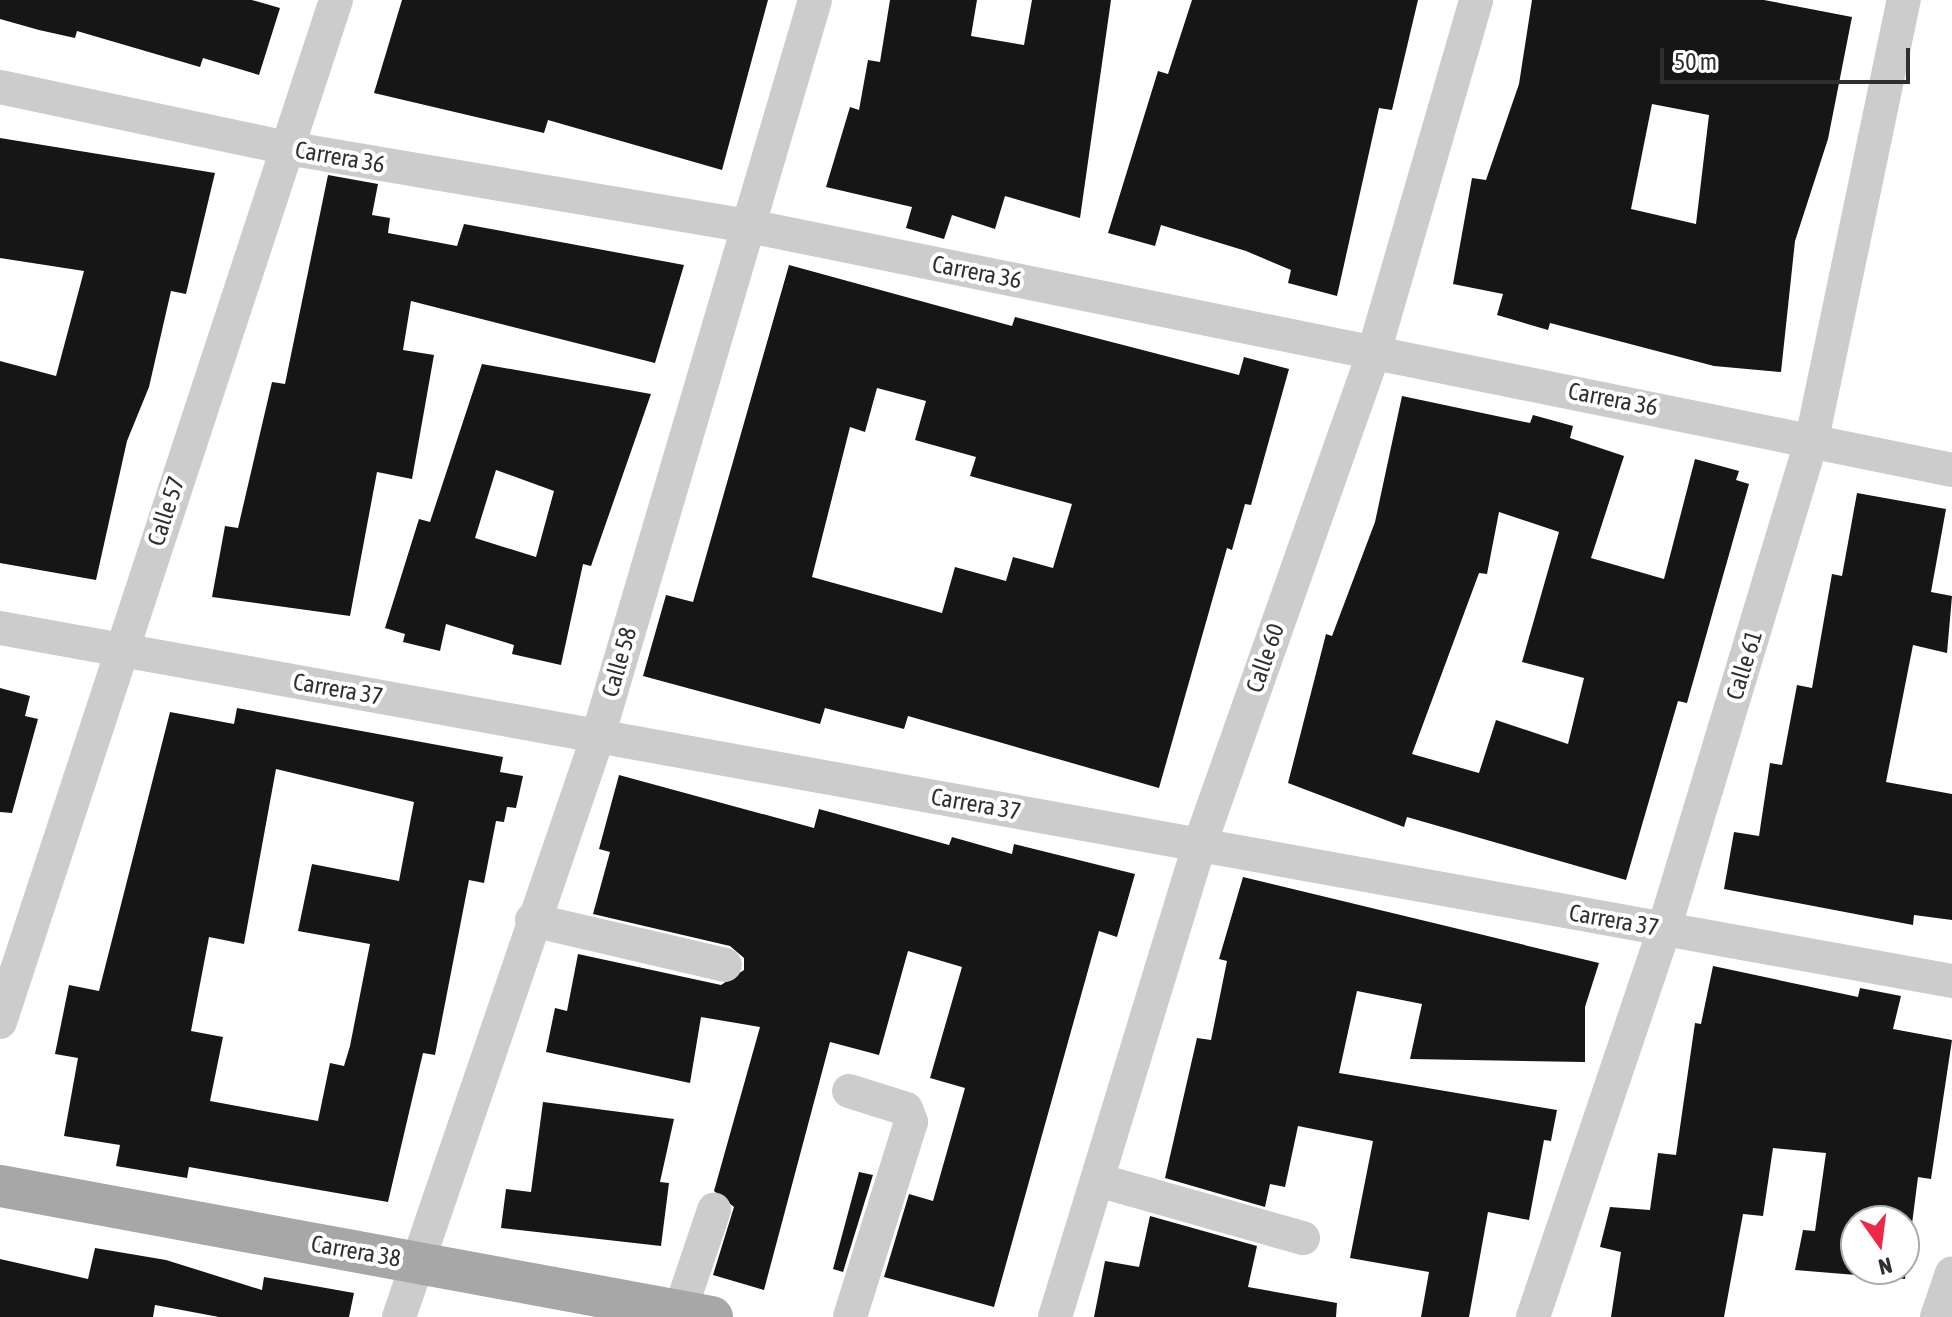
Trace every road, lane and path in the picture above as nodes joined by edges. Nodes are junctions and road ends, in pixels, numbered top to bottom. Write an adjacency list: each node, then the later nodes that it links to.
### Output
1 (336, 0): 6 (street, Calle 57)
2 (815, 0): 7 (street, Calle 58)
3 (1476, 0): 8 (street, Calle 60)
4 (1904, 0): 9 (street, Calle 61)
5 (0, 87): 6 (street, Carrera 36)
6 (287, 148): 7 (street, Carrera 36); 12 (street, Calle 57)
7 (744, 225): 8 (street, Carrera 36); 13 (street, Calle 58)
8 (1374, 352): 9 (street, Carrera 36); 14 (street, Calle 60)
9 (1812, 439): 10 (street, Carrera 36); 16 (street, Calle 61)
10 (1952, 470)
11 (0, 628): 12 (street, Carrera 37)
12 (120, 649): 13 (street, Carrera 37); 19 (street, Calle 57)
13 (598, 736): 14 (street, Carrera 37); 15 (street, Calle 58)
14 (1200, 844): 16 (street, Carrera 37); 21 (street, Calle 60)
15 (532, 920): 17 (street); 25 (street, Calle 58)
16 (1664, 929): 18 (street, Carrera 37); 31 (street, Calle 61)
17 (725, 965)
18 (1952, 981)
19 (0, 1022)
20 (849, 1091): 29 (street)
21 (1101, 1181): 24 (street); 30 (street, Calle 60)
22 (0, 1186): 25 (main road, Carrera 38)
23 (714, 1210): 27 (street)
24 (1303, 1238)
25 (417, 1262): 27 (main road, Carrera 38); 28 (street, Calle 58)
26 (1952, 1273): 32 (street)
27 (696, 1314)
28 (399, 1317)
29 (850, 1317)
30 (1055, 1317)
31 (1533, 1317)
32 (1937, 1317)

